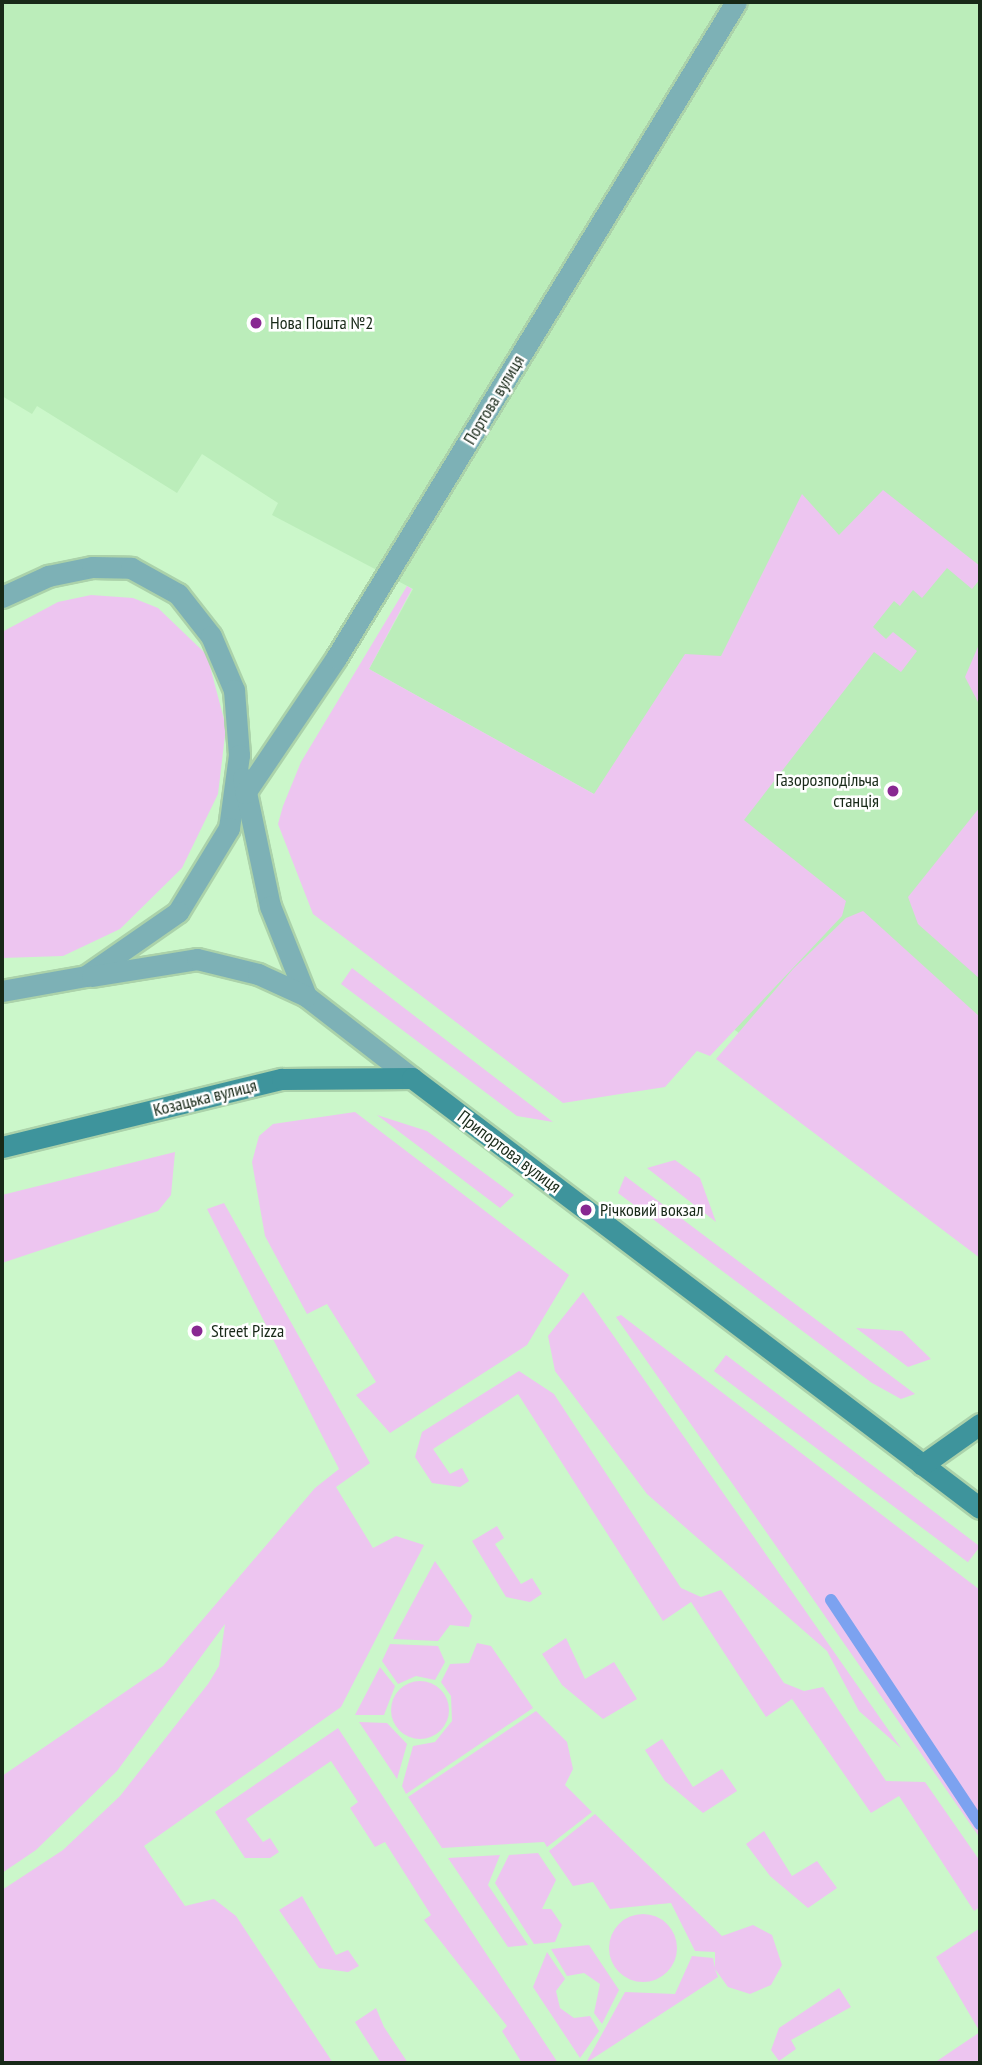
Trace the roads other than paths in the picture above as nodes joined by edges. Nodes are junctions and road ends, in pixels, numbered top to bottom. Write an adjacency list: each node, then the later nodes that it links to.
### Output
1 (736, 2): 4 (street, Портова вулиця)
2 (2, 597): 3 (street)
3 (239, 755): 4 (street); 5 (street)
4 (245, 793): 7 (street)
5 (86, 976): 6 (street); 7 (street, Припортова вулиця)
6 (2, 991)
7 (306, 996): 8 (street, Припортова вулиця)
8 (412, 1078): 9 (main road, Козацька вулиця); 11 (main road, Припортова вулиця)
9 (2, 1147)
10 (980, 1424): 11 (main road)
11 (922, 1465): 12 (main road, Припортова вулиця)
12 (980, 1508)

